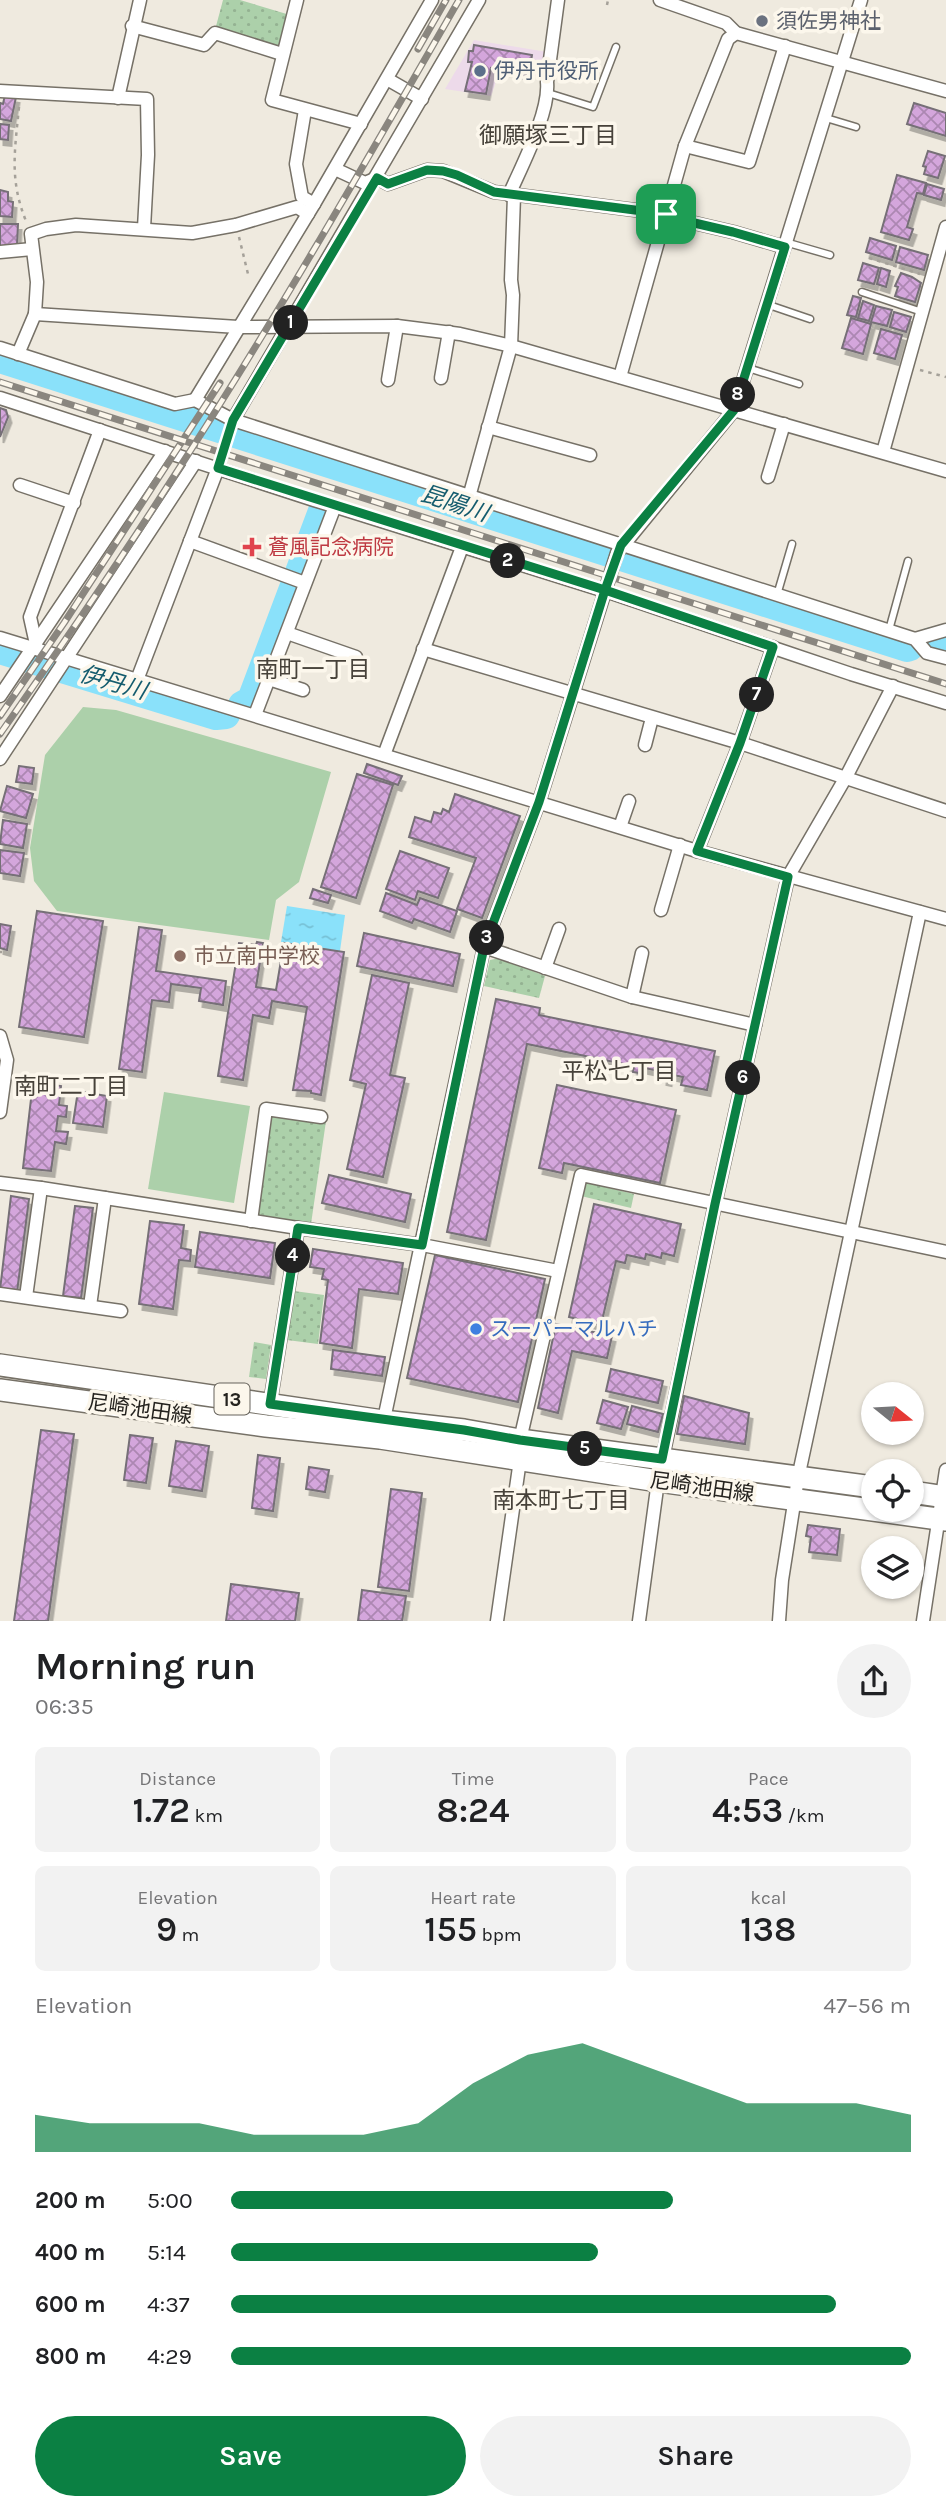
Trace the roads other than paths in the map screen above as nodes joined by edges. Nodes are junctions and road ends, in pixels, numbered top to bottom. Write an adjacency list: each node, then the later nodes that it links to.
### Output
1 (140, 0): 8 (street)
2 (297, 0): 12 (street)
3 (432, 0): 14 (street)
4 (479, 0): 19 (street)
5 (558, 0): 17 (street)
6 (660, 0): 9 (street)
7 (861, 0): 13 (street)
8 (132, 26): 12 (street); 18 (street)
9 (736, 33): 10 (street); 24 (street)
10 (785, 46): 13 (street); 24 (street)
11 (616, 47): 17 (lane)
12 (282, 54): 20 (street)
13 (843, 62): 16 (street); 21 (street)
14 (387, 79): 19 (street); 22 (street)
15 (0, 90): 18 (street)
16 (946, 92)
17 (548, 93): 27 (street)
18 (118, 98): 31 (street)
19 (422, 99): 26 (street)
20 (305, 110): 22 (street); 28 (street)
21 (826, 118): 23 (lane); 32 (street)
22 (361, 124): 25 (street)
23 (856, 127)
24 (685, 146): 29 (street)
25 (335, 169): 26 (street); 28 (street)
26 (377, 178): 27 (street); 41 (street)
27 (512, 195): 29 (street); 45 (street)
28 (311, 209): 31 (street); 43 (street)
29 (666, 214): 32 (street); 49 (street)
30 (946, 227): 38 (street)
31 (144, 228): 33 (street)
32 (785, 244): 35 (lane); 37 (street)
33 (32, 249): 34 (street); 39 (street)
34 (0, 252)
35 (830, 255)
36 (862, 292): 38 (lane)
37 (766, 304): 40 (lane); 48 (street)
38 (922, 312): 61 (street)
39 (35, 314): 43 (street); 47 (street)
40 (810, 319)
41 (290, 325): 42 (street); 43 (street); 56 (street)
42 (397, 326): 44 (street); 51 (street)
43 (238, 327): 54 (street)
44 (449, 332): 45 (street); 50 (street)
45 (511, 346): 49 (street); 58 (street)
46 (0, 348): 47 (street)
47 (18, 354): 54 (street)
48 (746, 367): 52 (lane); 55 (street)
49 (620, 377): 55 (street)
50 (441, 378)
51 (388, 380)
52 (799, 384)
53 (0, 398): 59 (street)
54 (195, 400): 56 (street)
55 (734, 410): 57 (street); 73 (street)
56 (233, 420): 68 (street)
57 (784, 424): 61 (street); 66 (street)
58 (488, 427): 62 (street); 68 (street)
59 (100, 430): 60 (street); 69 (street)
60 (165, 451): 63 (street); 86 (street)
61 (883, 452): 65 (street)
62 (590, 456)
63 (196, 461): 64 (street); 89 (street)
64 (218, 468): 70 (street); 71 (street)
65 (946, 471)
66 (768, 477)
67 (20, 485): 69 (street)
68 (469, 497): 73 (street)
69 (74, 503): 86 (street)
70 (335, 506): 74 (street); 76 (street)
71 (190, 541): 76 (street); 91 (street)
72 (792, 544): 78 (lane)
73 (621, 545): 77 (street); 78 (street)
74 (462, 547): 77 (street); 85 (street)
75 (908, 561): 80 (lane)
76 (305, 583): 81 (street)
77 (605, 590): 84 (street); 94 (street)
78 (777, 595): 80 (street)
79 (946, 630): 83 (street)
80 (888, 631): 83 (street)
81 (286, 633): 87 (street); 90 (street)
82 (0, 638): 86 (street)
83 (915, 639): 88 (street)
84 (773, 647): 92 (street); 99 (street)
85 (423, 649): 94 (street); 101 (street)
86 (30, 652): 89 (street); 95 (street)
87 (355, 657)
88 (946, 659)
89 (63, 665): 91 (street); 102 (street)
90 (269, 679): 93 (street); 97 (street)
91 (136, 680): 97 (street)
92 (894, 686): 96 (street); 103 (street)
93 (303, 690)
94 (573, 693): 98 (street); 105 (street)
95 (0, 696)
96 (946, 703)
97 (255, 715): 101 (street)
98 (652, 718): 99 (street); 100 (street)
99 (740, 743): 103 (street); 109 (street)
100 (645, 744)
101 (384, 755): 105 (street)
102 (0, 759)
103 (846, 777): 106 (street); 110 (street)
104 (629, 801): 107 (street)
105 (539, 802): 107 (street); 115 (street)
106 (946, 811)
107 (620, 827): 108 (street)
108 (680, 845): 109 (street); 111 (street)
109 (697, 851): 110 (street)
110 (788, 877): 112 (street); 119 (street)
111 (661, 909)
112 (920, 912): 113 (street); 129 (street)
113 (946, 919)
114 (559, 929): 117 (street)
115 (484, 947): 117 (street); 130 (street)
116 (642, 953): 118 (street)
117 (545, 968): 118 (street)
118 (632, 997): 119 (street)
119 (755, 1025): 126 (street)
120 (0, 1036): 121 (street)
121 (0, 1112)
122 (321, 1117): 127 (street)
123 (0, 1183): 124 (street)
124 (41, 1188): 125 (street); 134 (street)
125 (105, 1198): 127 (street); 135 (street)
126 (715, 1204): 129 (street); 132 (street); 142 (street)
127 (251, 1221): 128 (street)
128 (298, 1228): 130 (street); 139 (street)
129 (852, 1231): 131 (street); 144 (street)
130 (422, 1245): 132 (street); 140 (street)
131 (946, 1252)
132 (558, 1271): 141 (street)
133 (0, 1294): 134 (street)
134 (26, 1297): 135 (street)
135 (90, 1306): 136 (street)
136 (121, 1311)
137 (0, 1365): 139 (main road, 尼崎池田線 / 13)
138 (0, 1390): 140 (main road, 尼崎池田線 / 13)
139 (270, 1404): 140 (main road, 尼崎池田線 / 13)
140 (382, 1429): 141 (main road, 尼崎池田線 / 13)
141 (520, 1450): 142 (main road, 尼崎池田線 / 13); 145 (main road, 尼崎池田線 / 13); 151 (street)
142 (662, 1459): 144 (main road, 尼崎池田線 / 13); 145 (street)
143 (946, 1470): 148 (street)
144 (798, 1478): 146 (main road, 尼崎池田線 / 13); 149 (street)
145 (658, 1481): 149 (main road, 尼崎池田線 / 13); 152 (street)
146 (861, 1486)
147 (924, 1494): 148 (main road)
148 (943, 1497): 150 (street)
149 (795, 1500): 150 (main road, 尼崎池田線 / 13); 153 (street)
150 (941, 1519): 154 (street)
151 (498, 1621)
152 (639, 1621)
153 (779, 1621)
154 (923, 1621)

